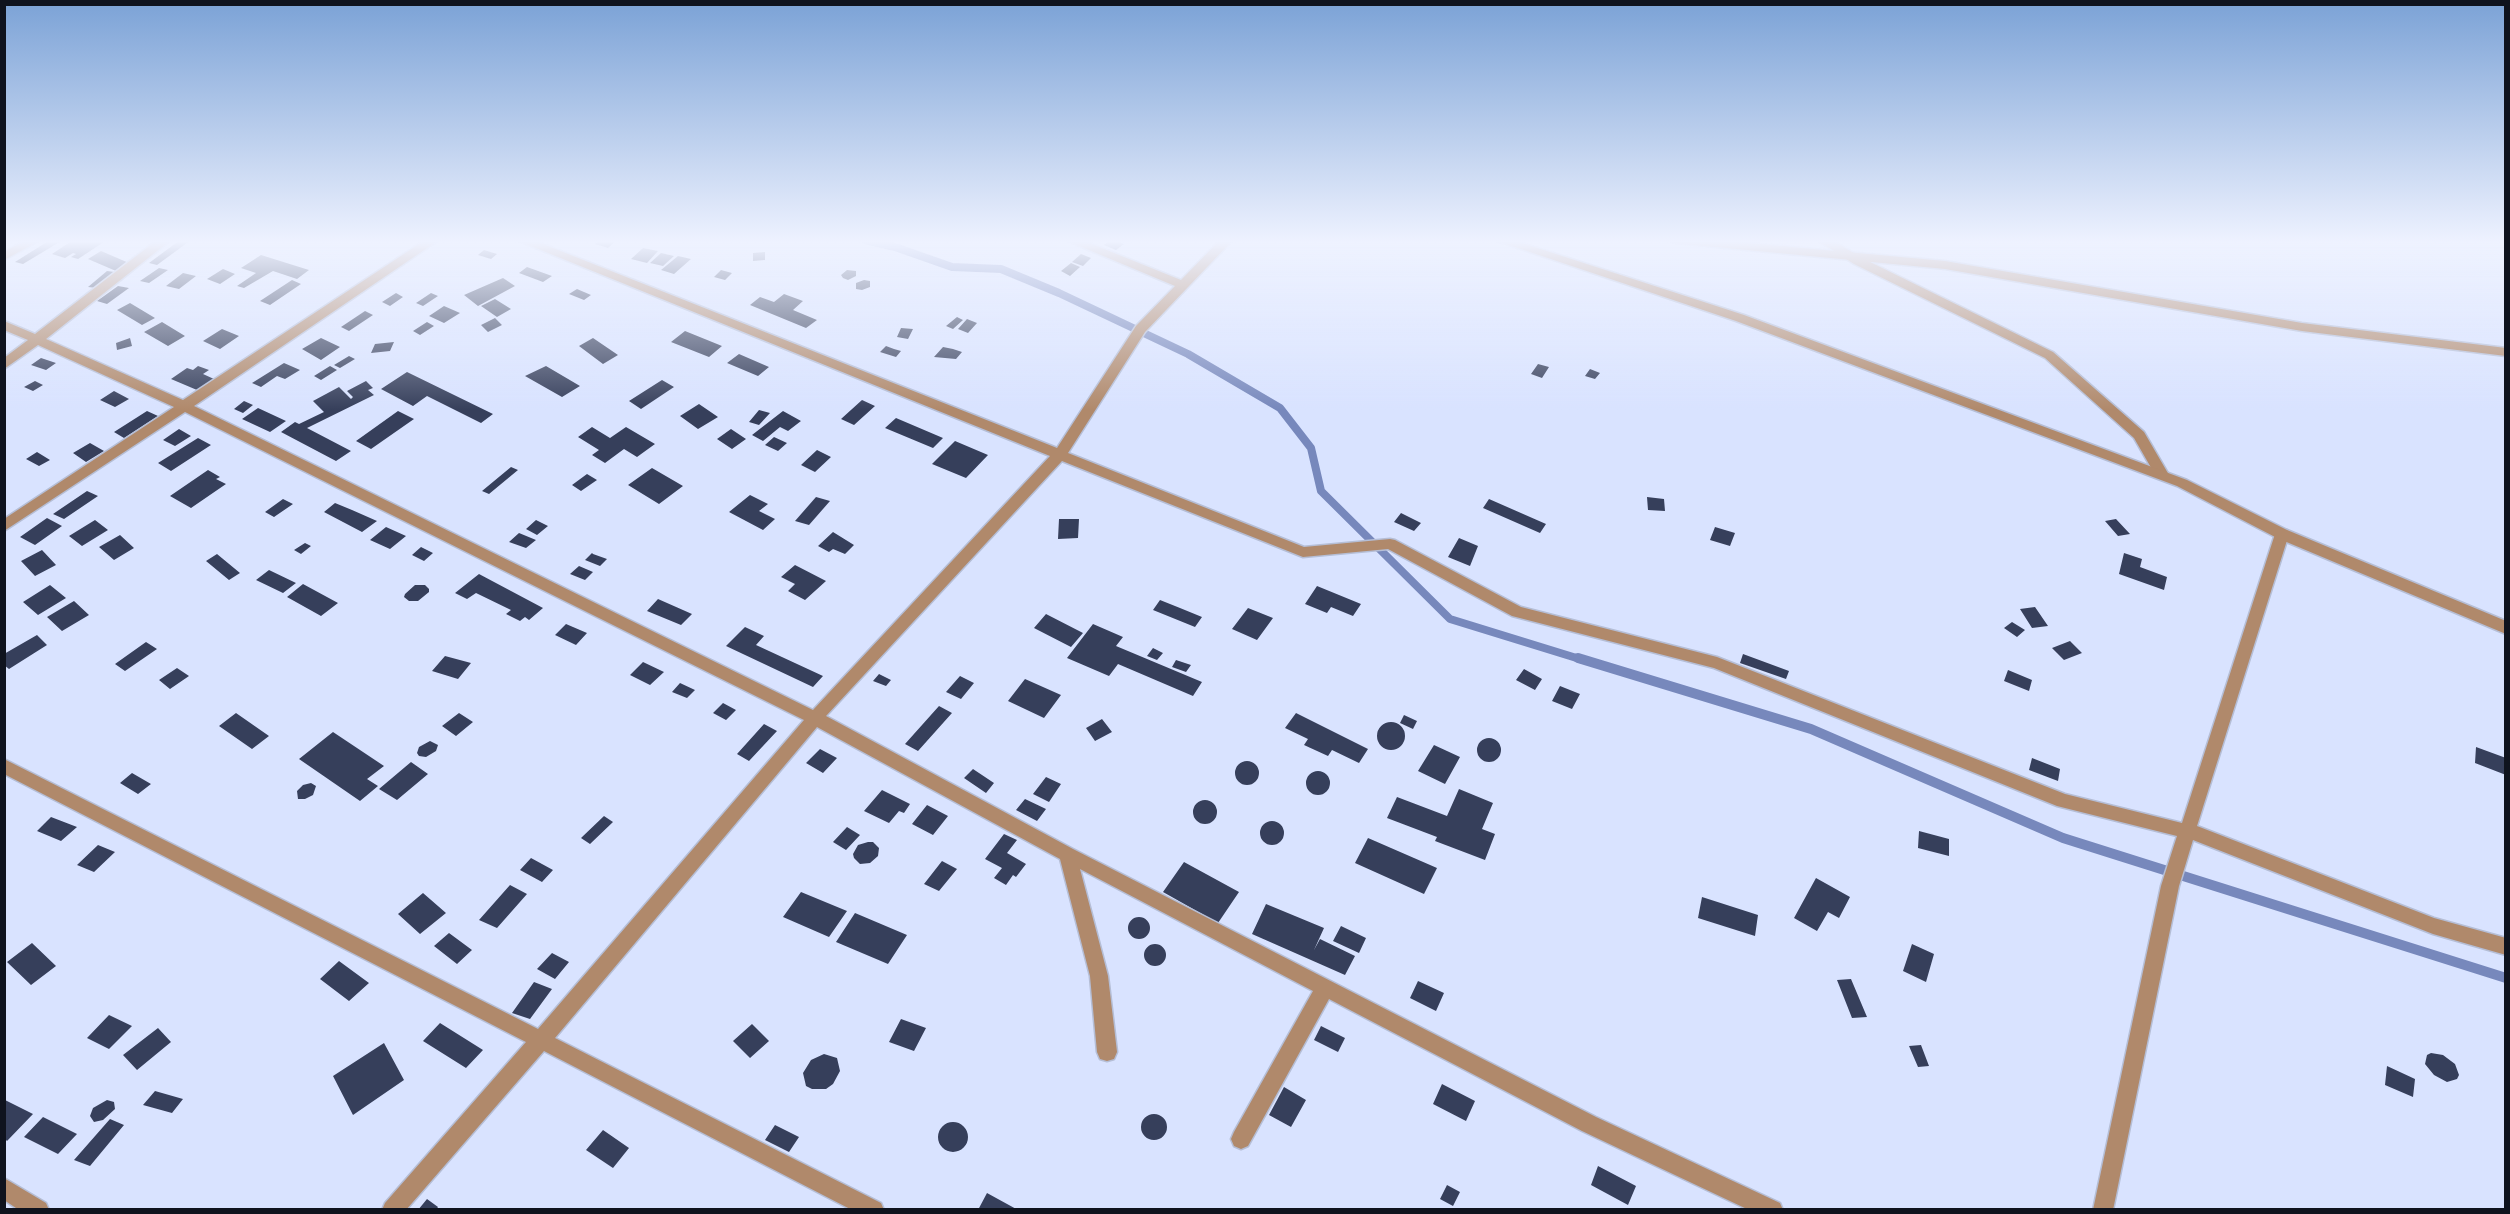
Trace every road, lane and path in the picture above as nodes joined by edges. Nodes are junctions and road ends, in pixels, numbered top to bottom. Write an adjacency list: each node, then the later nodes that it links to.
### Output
1 (92, 297): 9 (street)
2 (348, 297): 12 (street)
3 (664, 297): 13 (street)
4 (1171, 297): 13 (street)
5 (1674, 297): 14 (street)
6 (1932, 297): 14 (street)
7 (2127, 297): 10 (street)
8 (4, 325): 9 (street)
9 (38, 338): 11 (street); 12 (street)
10 (2505, 352)
11 (4, 365)
12 (184, 406): 15 (street); 18 (street)
13 (1060, 454): 18 (street); 20 (street)
14 (2162, 475): 16 (street)
15 (4, 526)
16 (2282, 534): 17 (street); 20 (street)
17 (2505, 627)
18 (814, 718): 21 (street); 24 (street)
19 (4, 766): 24 (street)
20 (2187, 831): 22 (street); 32 (street)
21 (1067, 854): 23 (street); 25 (street)
22 (2505, 947)
23 (1325, 988): 26 (street); 31 (street)
24 (541, 1040): 29 (street); 30 (street)
25 (1107, 1052)
26 (1241, 1139)
27 (4, 1188): 28 (street)
28 (39, 1209)
29 (392, 1209)
30 (874, 1209)
31 (1773, 1209)
32 (2103, 1209)

